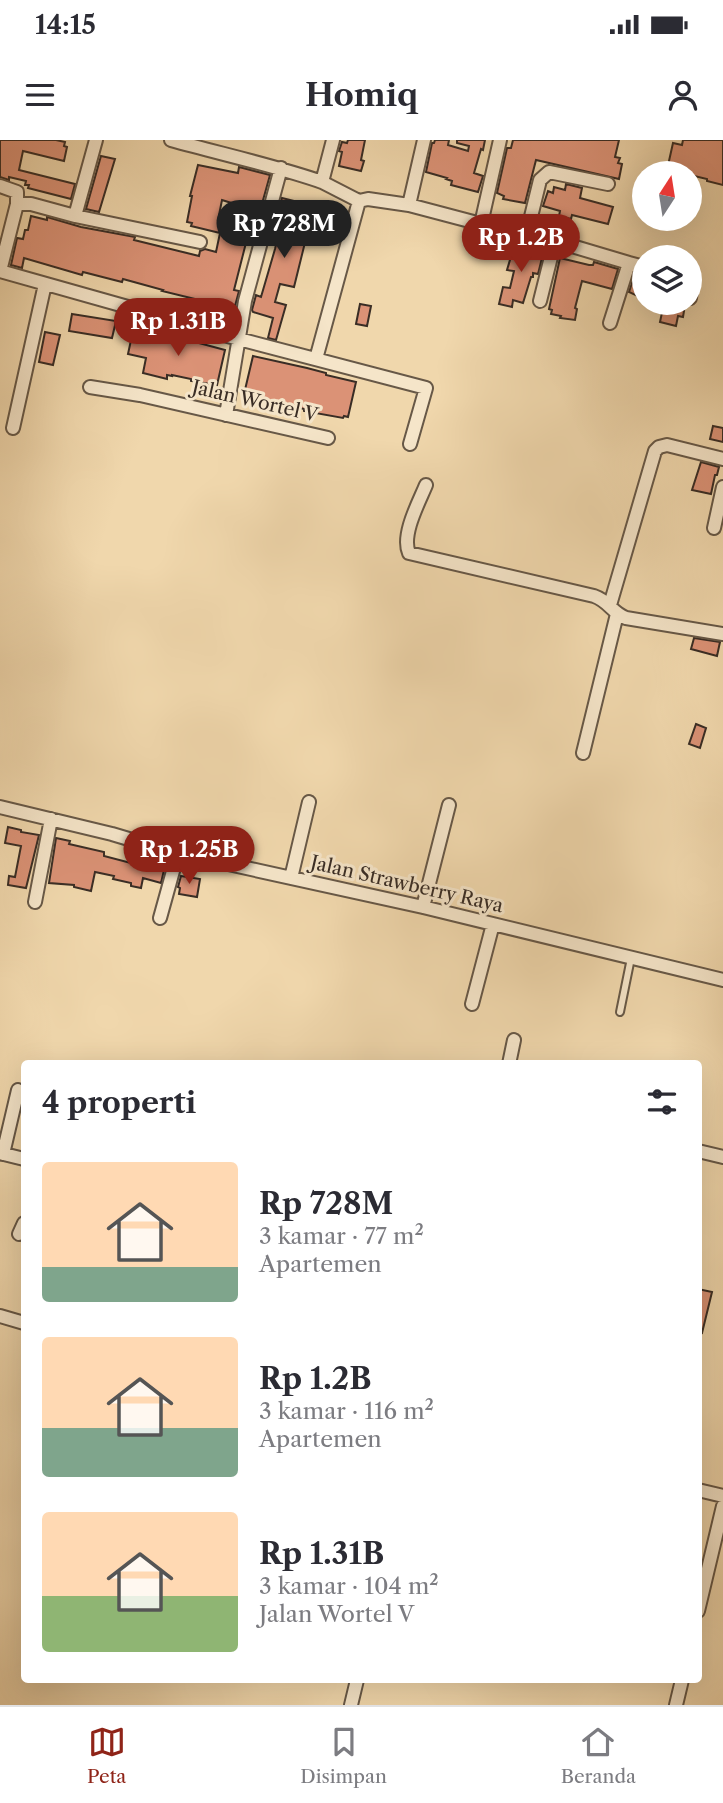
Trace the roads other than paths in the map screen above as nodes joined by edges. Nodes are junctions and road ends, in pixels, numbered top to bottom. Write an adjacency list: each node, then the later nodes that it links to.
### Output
1 (96, 140): 13 (street)
2 (171, 140): 6 (street)
3 (333, 140): 7 (street)
4 (424, 140): 12 (street)
5 (500, 140): 14 (street)
6 (281, 168): 7 (street); 23 (street)
7 (322, 182): 10 (street)
8 (608, 184): 15 (street)
9 (0, 186): 11 (street)
10 (359, 201): 12 (street); 24 (street)
11 (17, 204): 13 (street); 20 (street)
12 (409, 205): 14 (street)
13 (75, 216): 17 (street)
14 (481, 224): 15 (street)
15 (527, 233): 16 (street)
16 (555, 241): 18 (street); 21 (street)
17 (200, 242)
18 (629, 263): 19 (street); 22 (street)
19 (632, 264)
20 (45, 284): 23 (street); 27 (street)
21 (540, 301)
22 (610, 323)
23 (239, 339): 24 (street); 26 (street)
24 (316, 359): 29 (street)
25 (90, 387): 26 (street, Jalan Wortel V)
26 (226, 415): 28 (street, Jalan Wortel V)
27 (13, 428)
28 (328, 438)
29 (410, 444)
30 (723, 459): 34 (street)
31 (426, 485): 34 (street)
32 (723, 487): 33 (street)
33 (714, 528)
34 (614, 610): 35 (street); 36 (street)
35 (723, 634)
36 (583, 753)
37 (309, 802): 42 (street)
38 (449, 805): 44 (street)
39 (0, 807): 40 (street, Jalan Strawberry Raya)
40 (51, 819): 41 (street, Jalan Strawberry Raya); 43 (street)
41 (178, 852): 42 (street, Jalan Strawberry Raya); 45 (street)
42 (291, 878): 44 (street, Jalan Strawberry Raya)
43 (35, 902)
44 (423, 907): 46 (street, Jalan Strawberry Raya)
45 (160, 918)
46 (493, 923): 47 (street, Jalan Strawberry Raya); 49 (street)
47 (631, 957): 48 (street, Jalan Strawberry Raya); 50 (lane)
48 (723, 980)
49 (472, 1004)
50 (620, 1012)
51 (514, 1040): 52 (street)
52 (510, 1060)
53 (18, 1090): 55 (street)
54 (702, 1152): 56 (street)
55 (2, 1153): 57 (street)
56 (723, 1157)
57 (21, 1158)
58 (0, 1316): 59 (street)
59 (21, 1322)
60 (702, 1491): 61 (street)
61 (723, 1496)
62 (723, 1506): 63 (street)
63 (702, 1594)
64 (356, 1683): 66 (street)
65 (681, 1683): 67 (street)
66 (351, 1705)
67 (676, 1705)

